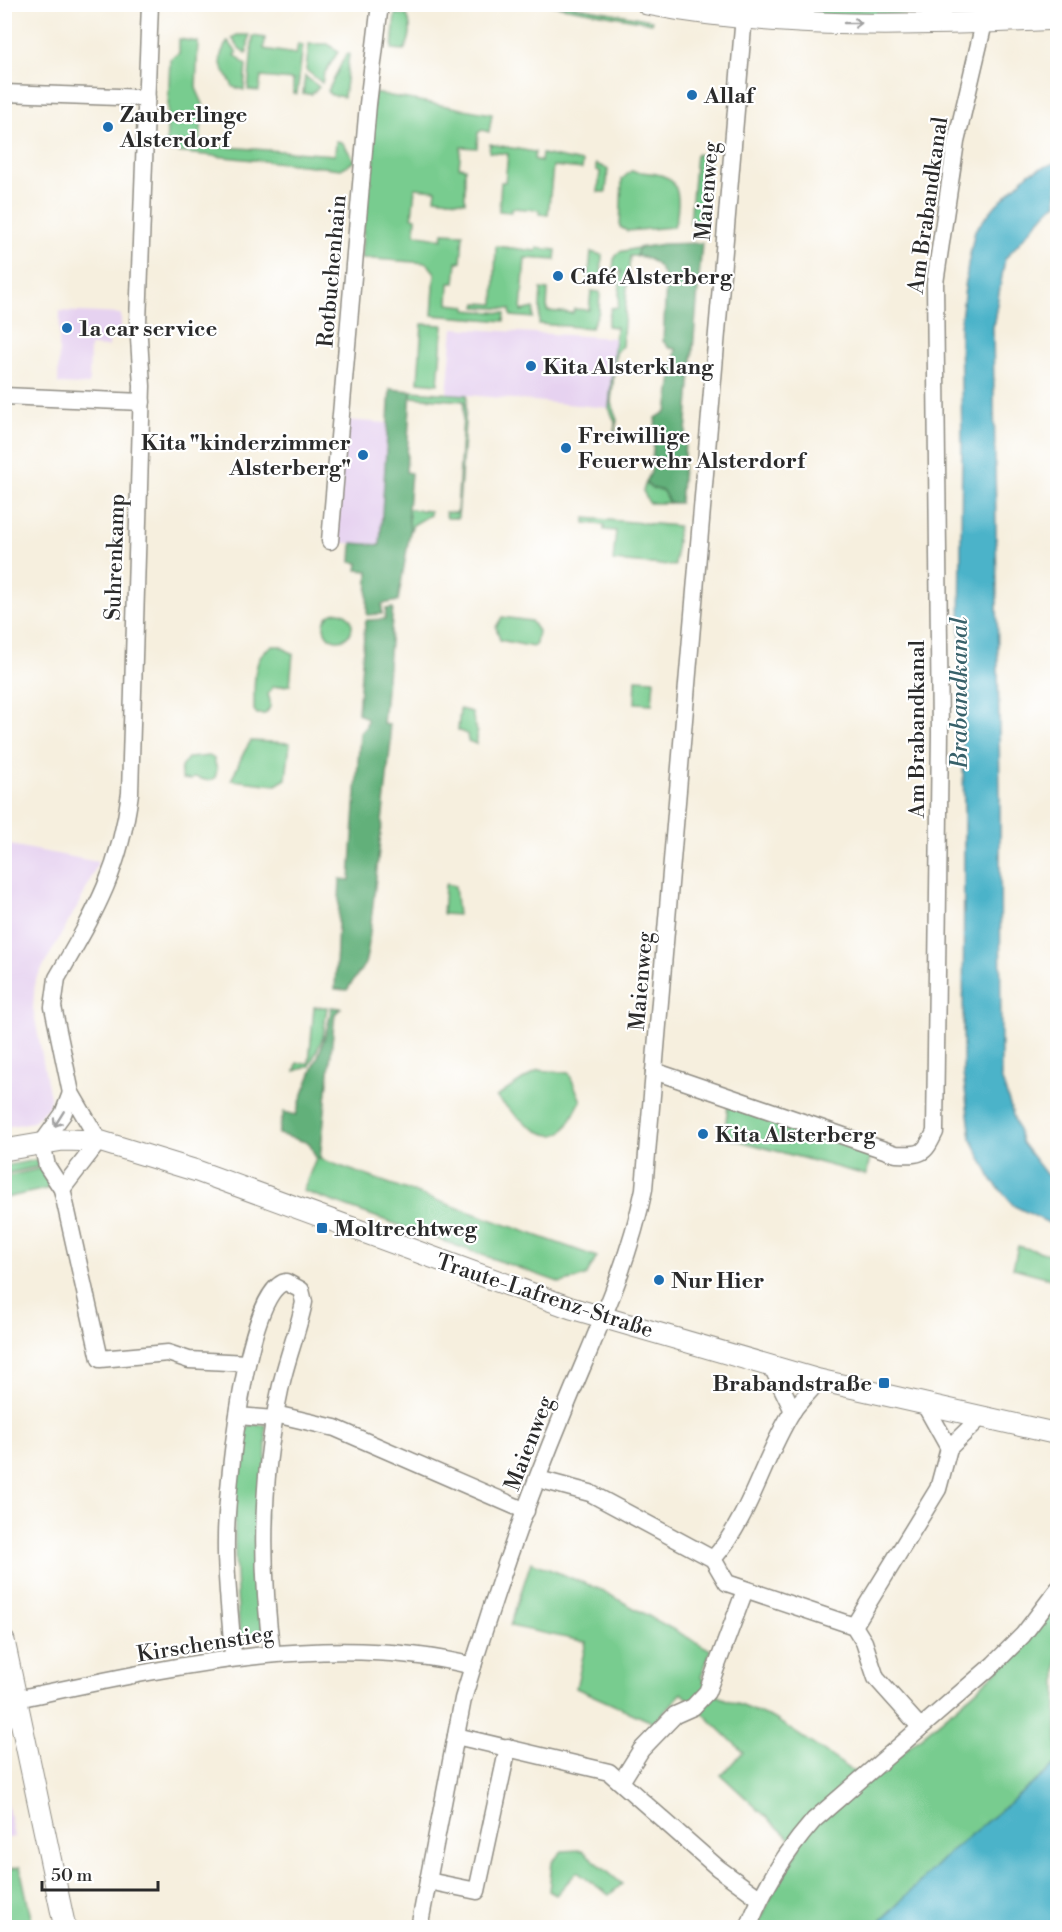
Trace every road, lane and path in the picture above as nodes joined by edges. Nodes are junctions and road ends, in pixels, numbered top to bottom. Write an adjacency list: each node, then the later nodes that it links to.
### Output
1 (150, 4): 8 (street, Suhrenkamp)
2 (380, 4): 11 (street, Rotbuchenhain)
3 (647, 4): 4 (main road)
4 (745, 11): 6 (main road, one-way to 6); 12 (street, Maienweg)
5 (1058, 19): 6 (main road)
6 (984, 23): 12 (street, Am Brabandkanal)
7 (4, 93): 8 (street)
8 (147, 98): 10 (street, Suhrenkamp)
9 (4, 396): 10 (street)
10 (142, 402): 13 (street, Suhrenkamp)
11 (330, 542)
12 (654, 1071): 18 (street, Maienweg)
13 (71, 1093): 14 (street, Suhrenkamp); 15 (street, one-way to 15)
14 (99, 1141): 15 (main road, Traute-Lafrenz-Straße); 17 (street); 18 (main road, Traute-Lafrenz-Straße)
15 (42, 1143): 16 (main road, Traute-Lafrenz-Straße); 17 (street)
16 (4, 1150)
17 (62, 1189): 19 (street)
18 (603, 1317): 20 (main road, Traute-Lafrenz-Straße); 29 (street, Maienweg)
19 (247, 1363): 24 (street); 25 (street)
20 (772, 1366): 21 (main road, Traute-Lafrenz-Straße); 23 (street)
21 (819, 1380): 22 (main road, Traute-Lafrenz-Straße); 23 (street)
22 (925, 1405): 26 (main road, Traute-Lafrenz-Straße); 28 (street)
23 (793, 1411): 31 (street)
24 (238, 1416): 25 (street); 37 (street)
25 (275, 1417): 30 (street); 36 (street)
26 (980, 1418): 27 (main road, Traute-Lafrenz-Straße); 28 (street)
27 (1058, 1434)
28 (949, 1448): 34 (street)
29 (538, 1479): 30 (street, Maienweg); 31 (street)
30 (526, 1511): 38 (street, Maienweg)
31 (713, 1558): 33 (street)
32 (1058, 1589): 40 (street)
33 (745, 1590): 34 (street); 43 (street)
34 (854, 1626): 40 (street)
35 (4, 1641): 39 (main road)
36 (272, 1654): 37 (street, Kirschenstieg); 38 (street, Kirschenstieg)
37 (233, 1657): 39 (street, Kirschenstieg)
38 (473, 1666): 41 (street, Maienweg)
39 (17, 1700): 46 (main road)
40 (920, 1727): 45 (street)
41 (456, 1737): 42 (street); 44 (street, Maienweg)
42 (508, 1748): 43 (street); 44 (street)
43 (621, 1782): 45 (street)
44 (428, 1881): 47 (street, Maienweg)
45 (759, 1898): 48 (street)
46 (65, 1928)
47 (419, 1928)
48 (748, 1928)

